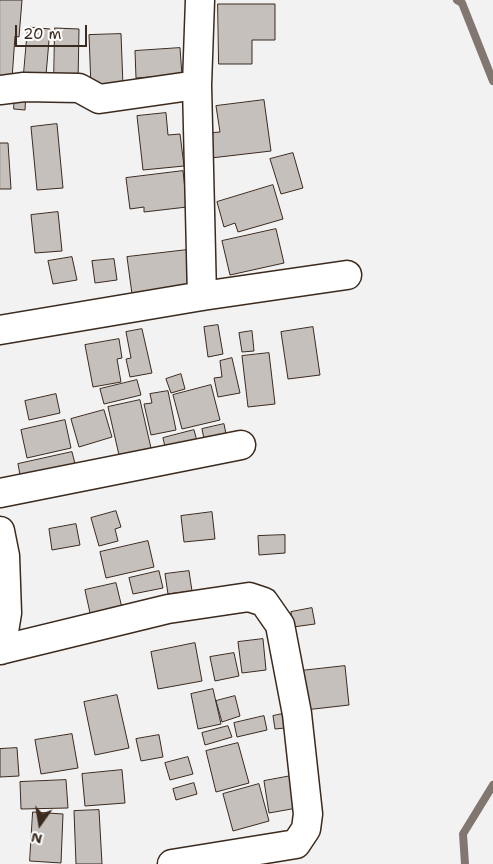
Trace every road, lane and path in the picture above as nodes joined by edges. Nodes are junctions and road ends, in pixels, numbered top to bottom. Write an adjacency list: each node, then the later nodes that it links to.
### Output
1 (200, 0): 2 (street)
2 (197, 85): 3 (street); 5 (street)
3 (0, 90)
4 (347, 275): 5 (street)
5 (202, 296): 6 (street)
6 (0, 330)
7 (241, 445): 8 (street)
8 (0, 493)
9 (0, 531): 10 (street)
10 (0, 650): 11 (street)
11 (172, 864)

